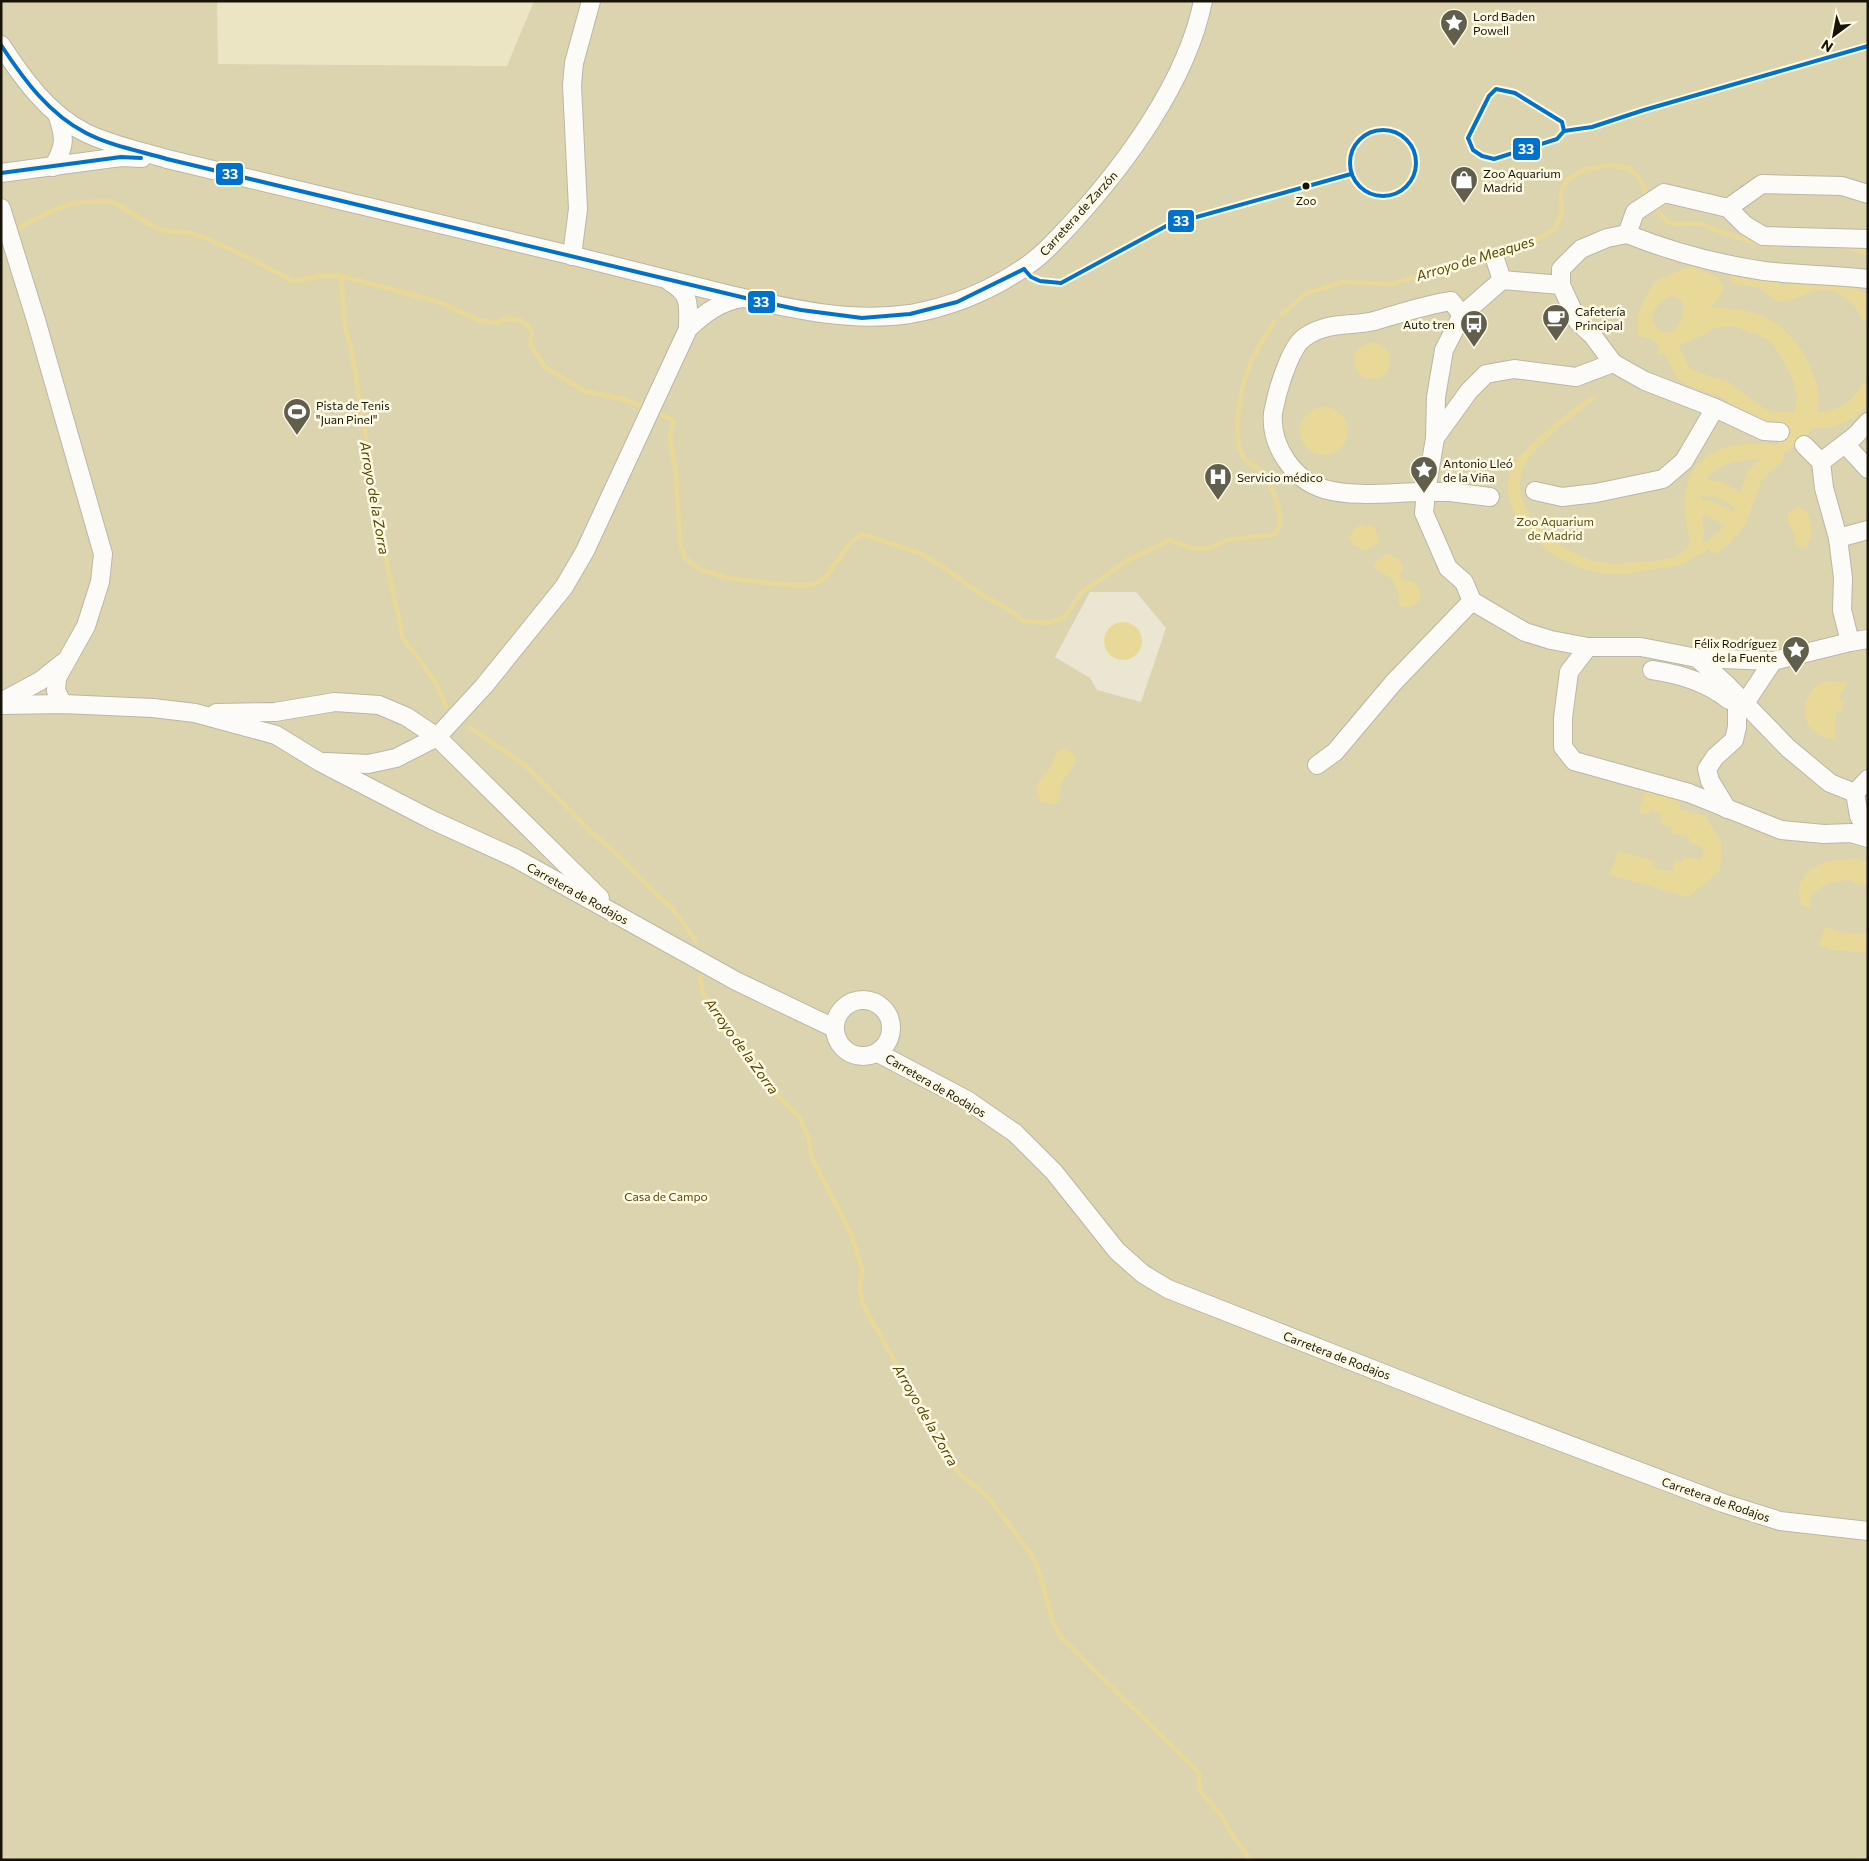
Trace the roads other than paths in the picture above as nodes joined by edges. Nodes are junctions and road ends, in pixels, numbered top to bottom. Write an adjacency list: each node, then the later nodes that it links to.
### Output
1 (591, 1): 13 (street)
2 (1203, 1): 20 (street, Carretera de Zarzón)
3 (1, 45): 4 (street, Carretera de Zarzón)
4 (57, 114): 5 (street, Carretera de Zarzón); 6 (street)
5 (167, 159): 6 (street); 13 (street, Carretera de Zarzón)
6 (53, 166): 7 (street)
7 (1, 173)
8 (1868, 194): 9 (street)
9 (1728, 208): 11 (street); 12 (street)
10 (2, 210): 43 (street)
11 (1627, 234): 16 (street); 18 (street)
12 (1868, 239)
13 (572, 256): 15 (street, Carretera de Zarzón)
14 (1496, 262): 17 (street)
15 (666, 279): 19 (street, Carretera de Zarzón); 22 (street, Carretera de Zarzón)
16 (1868, 279)
17 (1502, 280): 18 (street); 21 (street)
18 (1561, 286): 23 (street)
19 (700, 288): 20 (street, Carretera de Zarzón); 22 (street)
20 (743, 298): 22 (street, Carretera de Zarzón)
21 (1462, 315): 27 (street); 32 (street)
22 (692, 325): 52 (street)
23 (1613, 363): 24 (street); 27 (street)
24 (1714, 408): 26 (street); 33 (street)
25 (1868, 422): 28 (street)
26 (1780, 432)
27 (1435, 438): 32 (street)
28 (1845, 444): 30 (street); 31 (street)
29 (1804, 445): 30 (street)
30 (1821, 462): 36 (street)
31 (1868, 469)
32 (1426, 492): 34 (street); 37 (street)
33 (1535, 492)
34 (1490, 497)
35 (1868, 530): 36 (street)
36 (1838, 538): 40 (street)
37 (1472, 601): 39 (street); 54 (street)
38 (1868, 639): 40 (street)
39 (1551, 640): 41 (street); 46 (street)
40 (1850, 642): 44 (street)
41 (1588, 647): 42 (street); 46 (street)
42 (1697, 658): 44 (street); 48 (street)
43 (66, 660): 47 (street); 49 (street)
44 (1773, 661): 48 (street)
45 (1652, 670): 48 (street)
46 (1569, 672): 57 (street)
47 (1, 702)
48 (1740, 702): 56 (street); 57 (street)
49 (63, 704): 50 (street); 51 (street)
50 (1, 705)
51 (195, 713): 52 (street); 53 (street, Carretera de Rodajos)
52 (436, 737): 53 (street); 60 (street)
53 (320, 762): 60 (street, Carretera de Rodajos)
54 (1317, 765)
55 (1868, 779): 56 (street)
56 (1855, 793): 58 (street)
57 (1727, 809): 59 (street)
58 (1868, 832)
59 (1868, 838)
60 (619, 915): 61 (street, Carretera de Rodajos)
61 (834, 1028): 62 (street); 62 (street)
62 (878, 1053): 63 (street, Carretera de Rodajos)
63 (1868, 1531)

